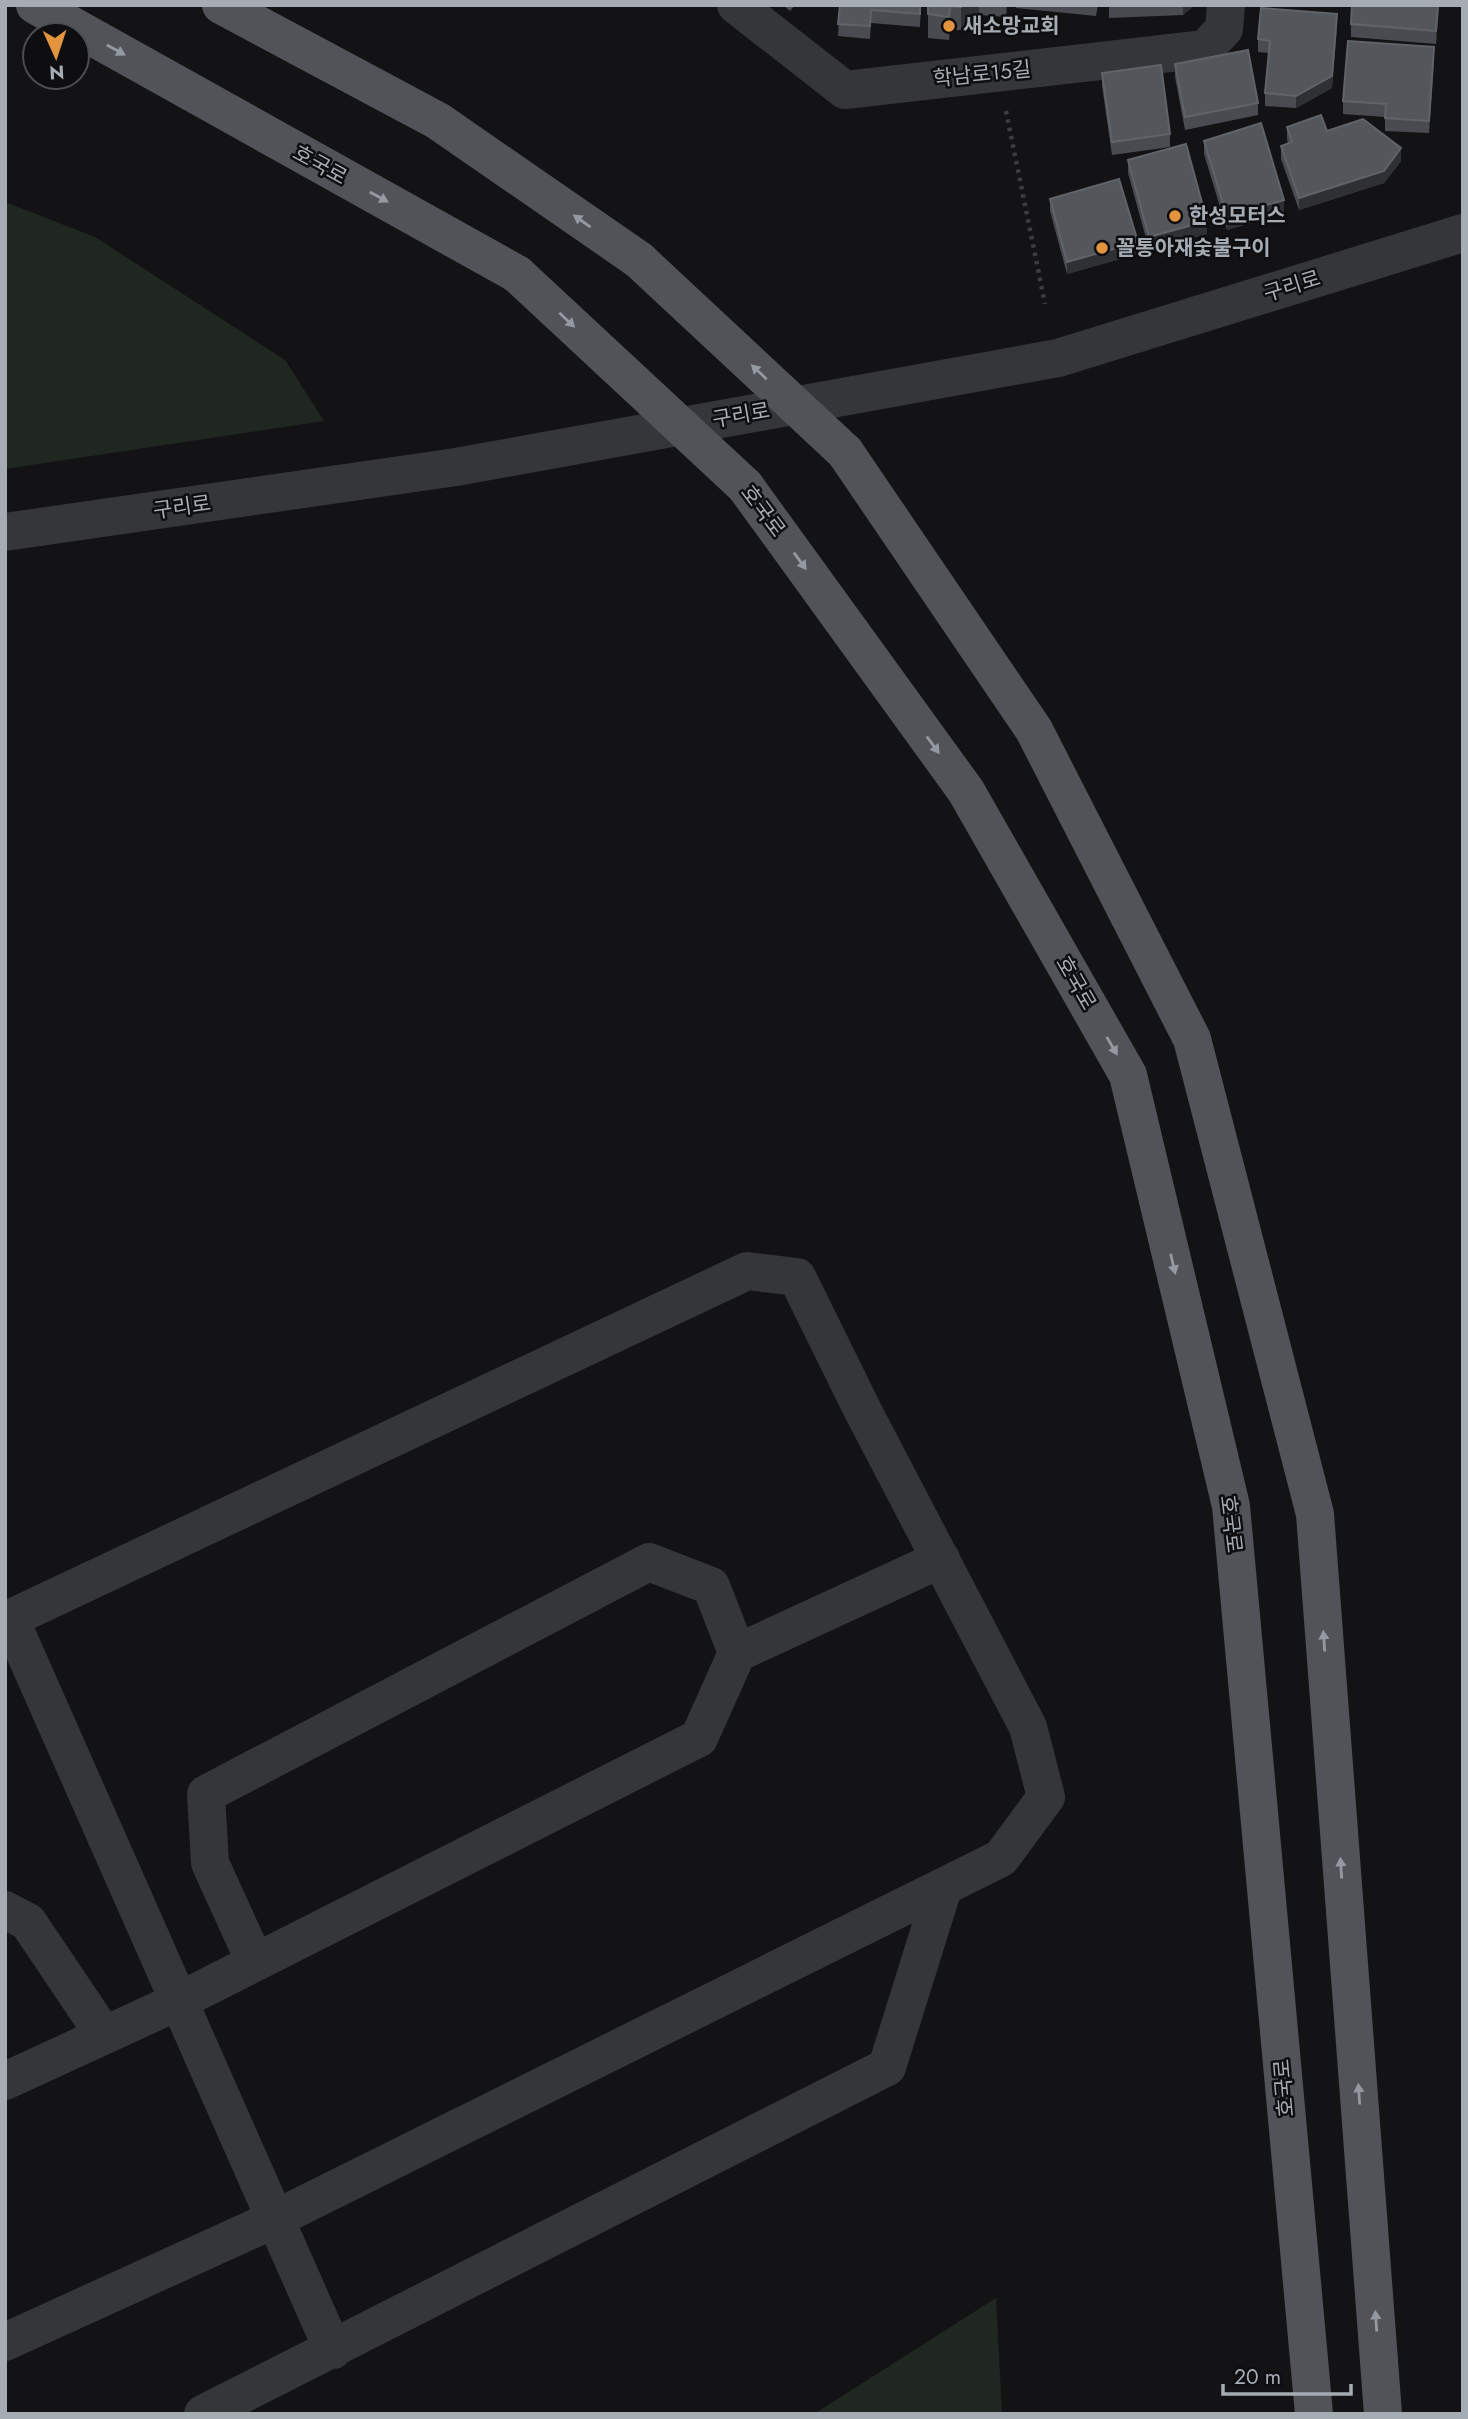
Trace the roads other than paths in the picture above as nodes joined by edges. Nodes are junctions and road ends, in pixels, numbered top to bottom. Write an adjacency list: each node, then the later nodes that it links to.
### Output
1 (35, 5): 22 (main road, 호국로, one-way to 22, bridge)
2 (220, 5): 6 (main road)
3 (274, 5): 6 (main road)
4 (736, 5): 5 (street, 학남로15길)
5 (1226, 5)
6 (438, 121): 23 (main road, one-way to 6, bridge)
7 (1463, 233): 8 (street, 구리로)
8 (5, 532)
9 (941, 1559): 10 (street); 11 (street); 12 (street)
10 (8, 1620): 15 (street)
11 (737, 1653): 14 (street); 14 (street)
12 (943, 1888): 18 (street); 20 (street)
13 (5, 1910): 16 (street)
14 (255, 1962): 15 (street)
15 (179, 2001): 16 (street); 18 (street)
16 (104, 2035): 17 (street)
17 (5, 2081)
18 (275, 2219): 19 (street); 20 (street)
19 (5, 2342)
20 (333, 2350): 21 (street)
21 (203, 2414)
22 (1314, 2414)
23 (1383, 2414)

